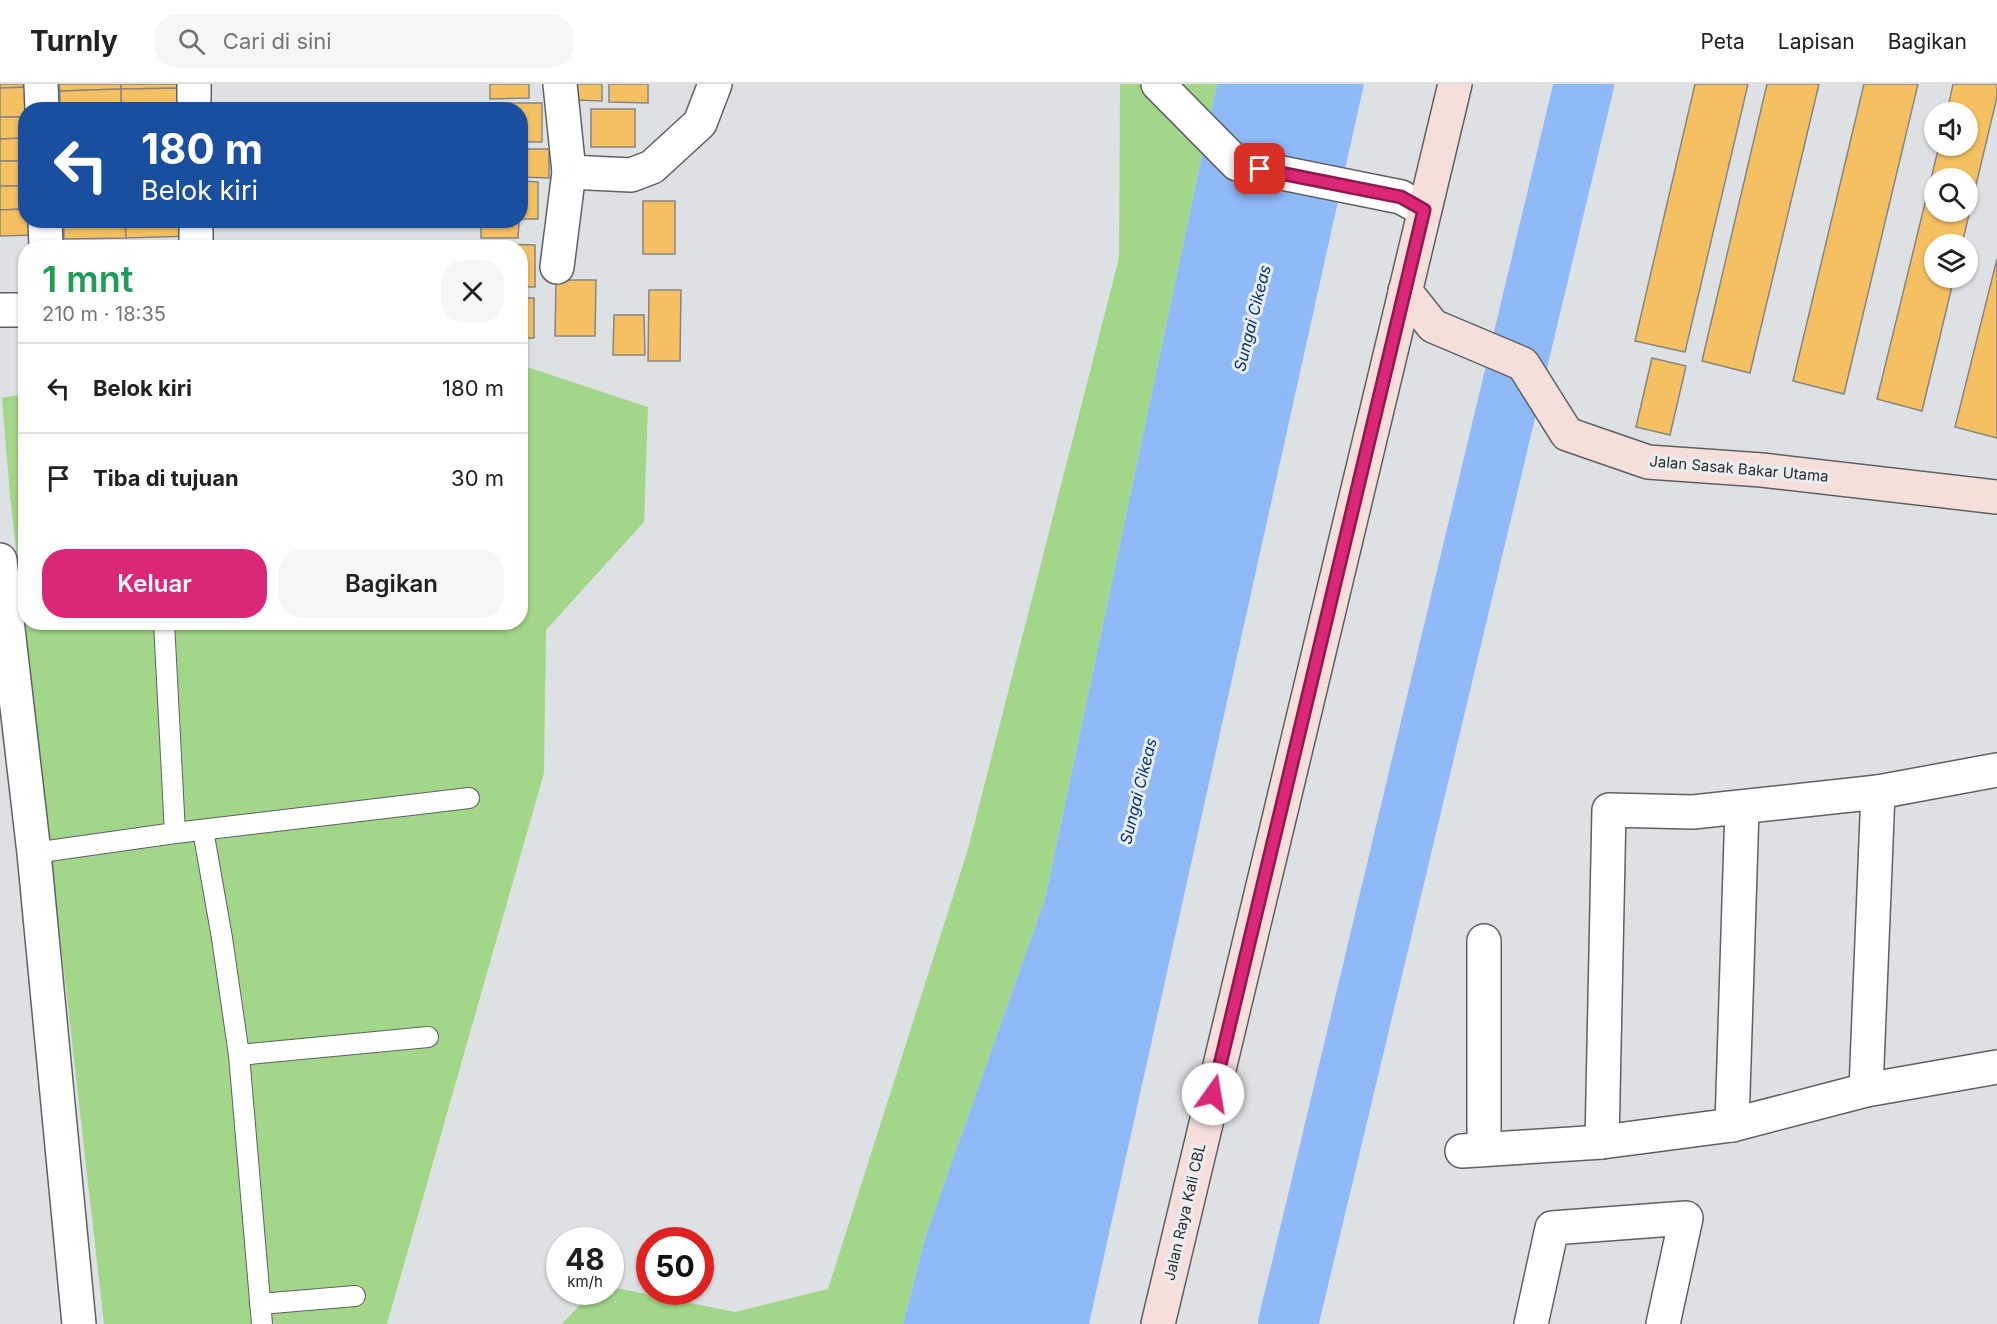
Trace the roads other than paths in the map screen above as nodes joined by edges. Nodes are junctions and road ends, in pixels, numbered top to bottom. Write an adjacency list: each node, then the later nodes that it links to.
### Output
1 (41, 84): 7 (street)
2 (194, 84): 8 (street)
3 (560, 84): 9 (street)
4 (715, 84): 9 (street)
5 (1158, 84): 10 (street)
6 (1455, 84): 10 (main road, Jalan Raya Kali CBL)
7 (42, 102)
8 (194, 102)
9 (569, 172): 11 (street)
10 (1413, 204): 12 (main road, Jalan Raya Kali CBL)
11 (557, 267)
12 (1405, 291): 15 (main road, Jalan Sasak Bakar Utama); 36 (main road, Jalan Raya Kali CBL)
13 (0, 310): 14 (street)
14 (18, 310)
15 (1997, 497)
16 (0, 560): 24 (street)
17 (164, 630): 23 (lane)
18 (1997, 770): 19 (street)
19 (1878, 792): 21 (street); 29 (street)
20 (470, 798): 22 (lane)
21 (1742, 808): 30 (street); 31 (street)
22 (203, 830): 23 (lane); 27 (lane)
23 (175, 833): 24 (lane)
24 (34, 853): 34 (street)
25 (1484, 941): 31 (street)
26 (428, 1037): 27 (lane)
27 (239, 1055): 33 (lane)
28 (1997, 1067): 29 (street)
29 (1866, 1090): 30 (street)
30 (1732, 1125): 31 (street)
31 (1602, 1142)
32 (355, 1296): 33 (lane)
33 (260, 1304): 35 (lane)
34 (79, 1324)
35 (262, 1324)
36 (1158, 1324)
37 (1531, 1324): 38 (street)
38 (1663, 1324)

